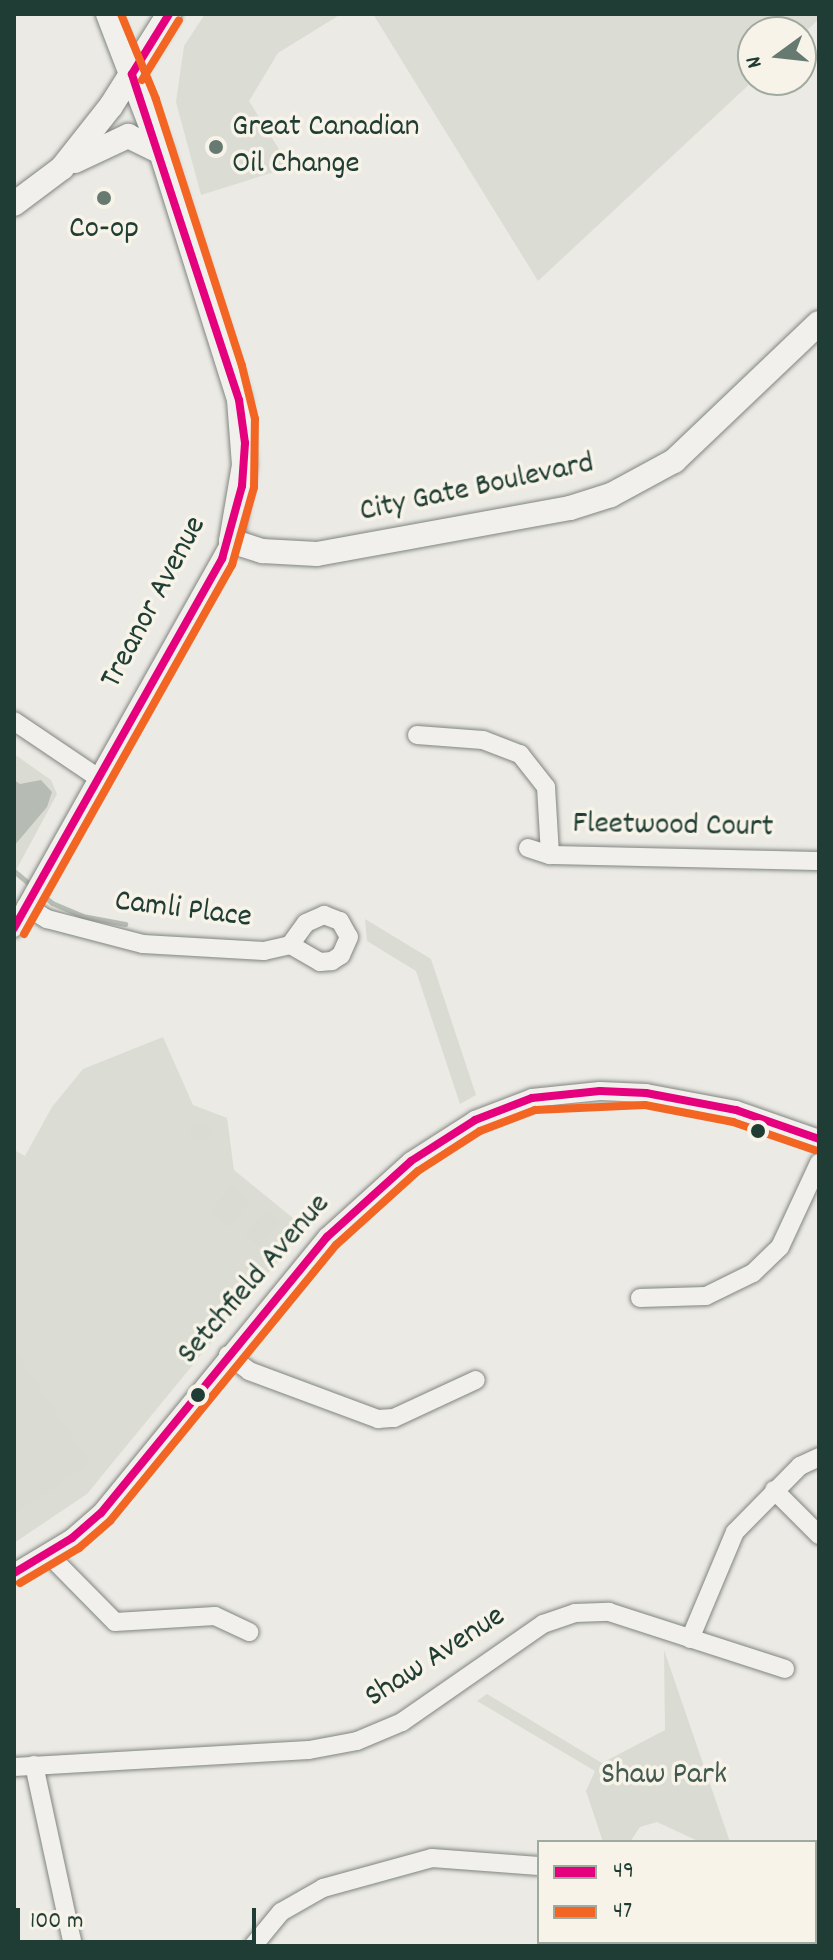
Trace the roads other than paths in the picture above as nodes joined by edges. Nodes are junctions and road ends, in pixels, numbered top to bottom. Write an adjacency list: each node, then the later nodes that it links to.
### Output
1 (108, 14): 3 (street, Treanor Avenue)
2 (169, 14): 3 (street)
3 (132, 74): 4 (street, Treanor Avenue); 5 (street)
4 (161, 152): 5 (street); 8 (street, Treanor Avenue)
5 (62, 168): 6 (street)
6 (14, 204)
7 (819, 323): 8 (street, City Gate Boulevard)
8 (231, 541): 11 (street, Treanor Avenue)
9 (14, 721): 11 (street)
10 (417, 735): 13 (street)
11 (97, 777): 15 (street, Treanor Avenue)
12 (528, 848): 13 (street, Fleetwood Court)
13 (550, 855): 14 (street, Fleetwood Court)
14 (819, 861)
15 (26, 906): 16 (street, Treanor Avenue); 17 (street, Camli Place)
16 (14, 928)
17 (290, 945)
18 (819, 1139): 21 (street, Setchfield Avenue)
19 (819, 1163): 20 (street)
20 (640, 1298)
21 (228, 1355): 22 (street); 26 (street, Setchfield Avenue)
22 (476, 1380)
23 (819, 1457): 24 (street)
24 (774, 1490): 25 (street); 29 (street)
25 (819, 1535)
26 (48, 1554): 27 (street, Setchfield Avenue); 28 (street)
27 (14, 1573)
28 (249, 1632)
29 (690, 1639): 30 (street, Shaw Avenue); 31 (street, Shaw Avenue)
30 (785, 1669)
31 (34, 1765): 32 (street, Shaw Avenue); 34 (street)
32 (14, 1767)
33 (537, 1866): 35 (street)
34 (73, 1946)
35 (253, 1946)

